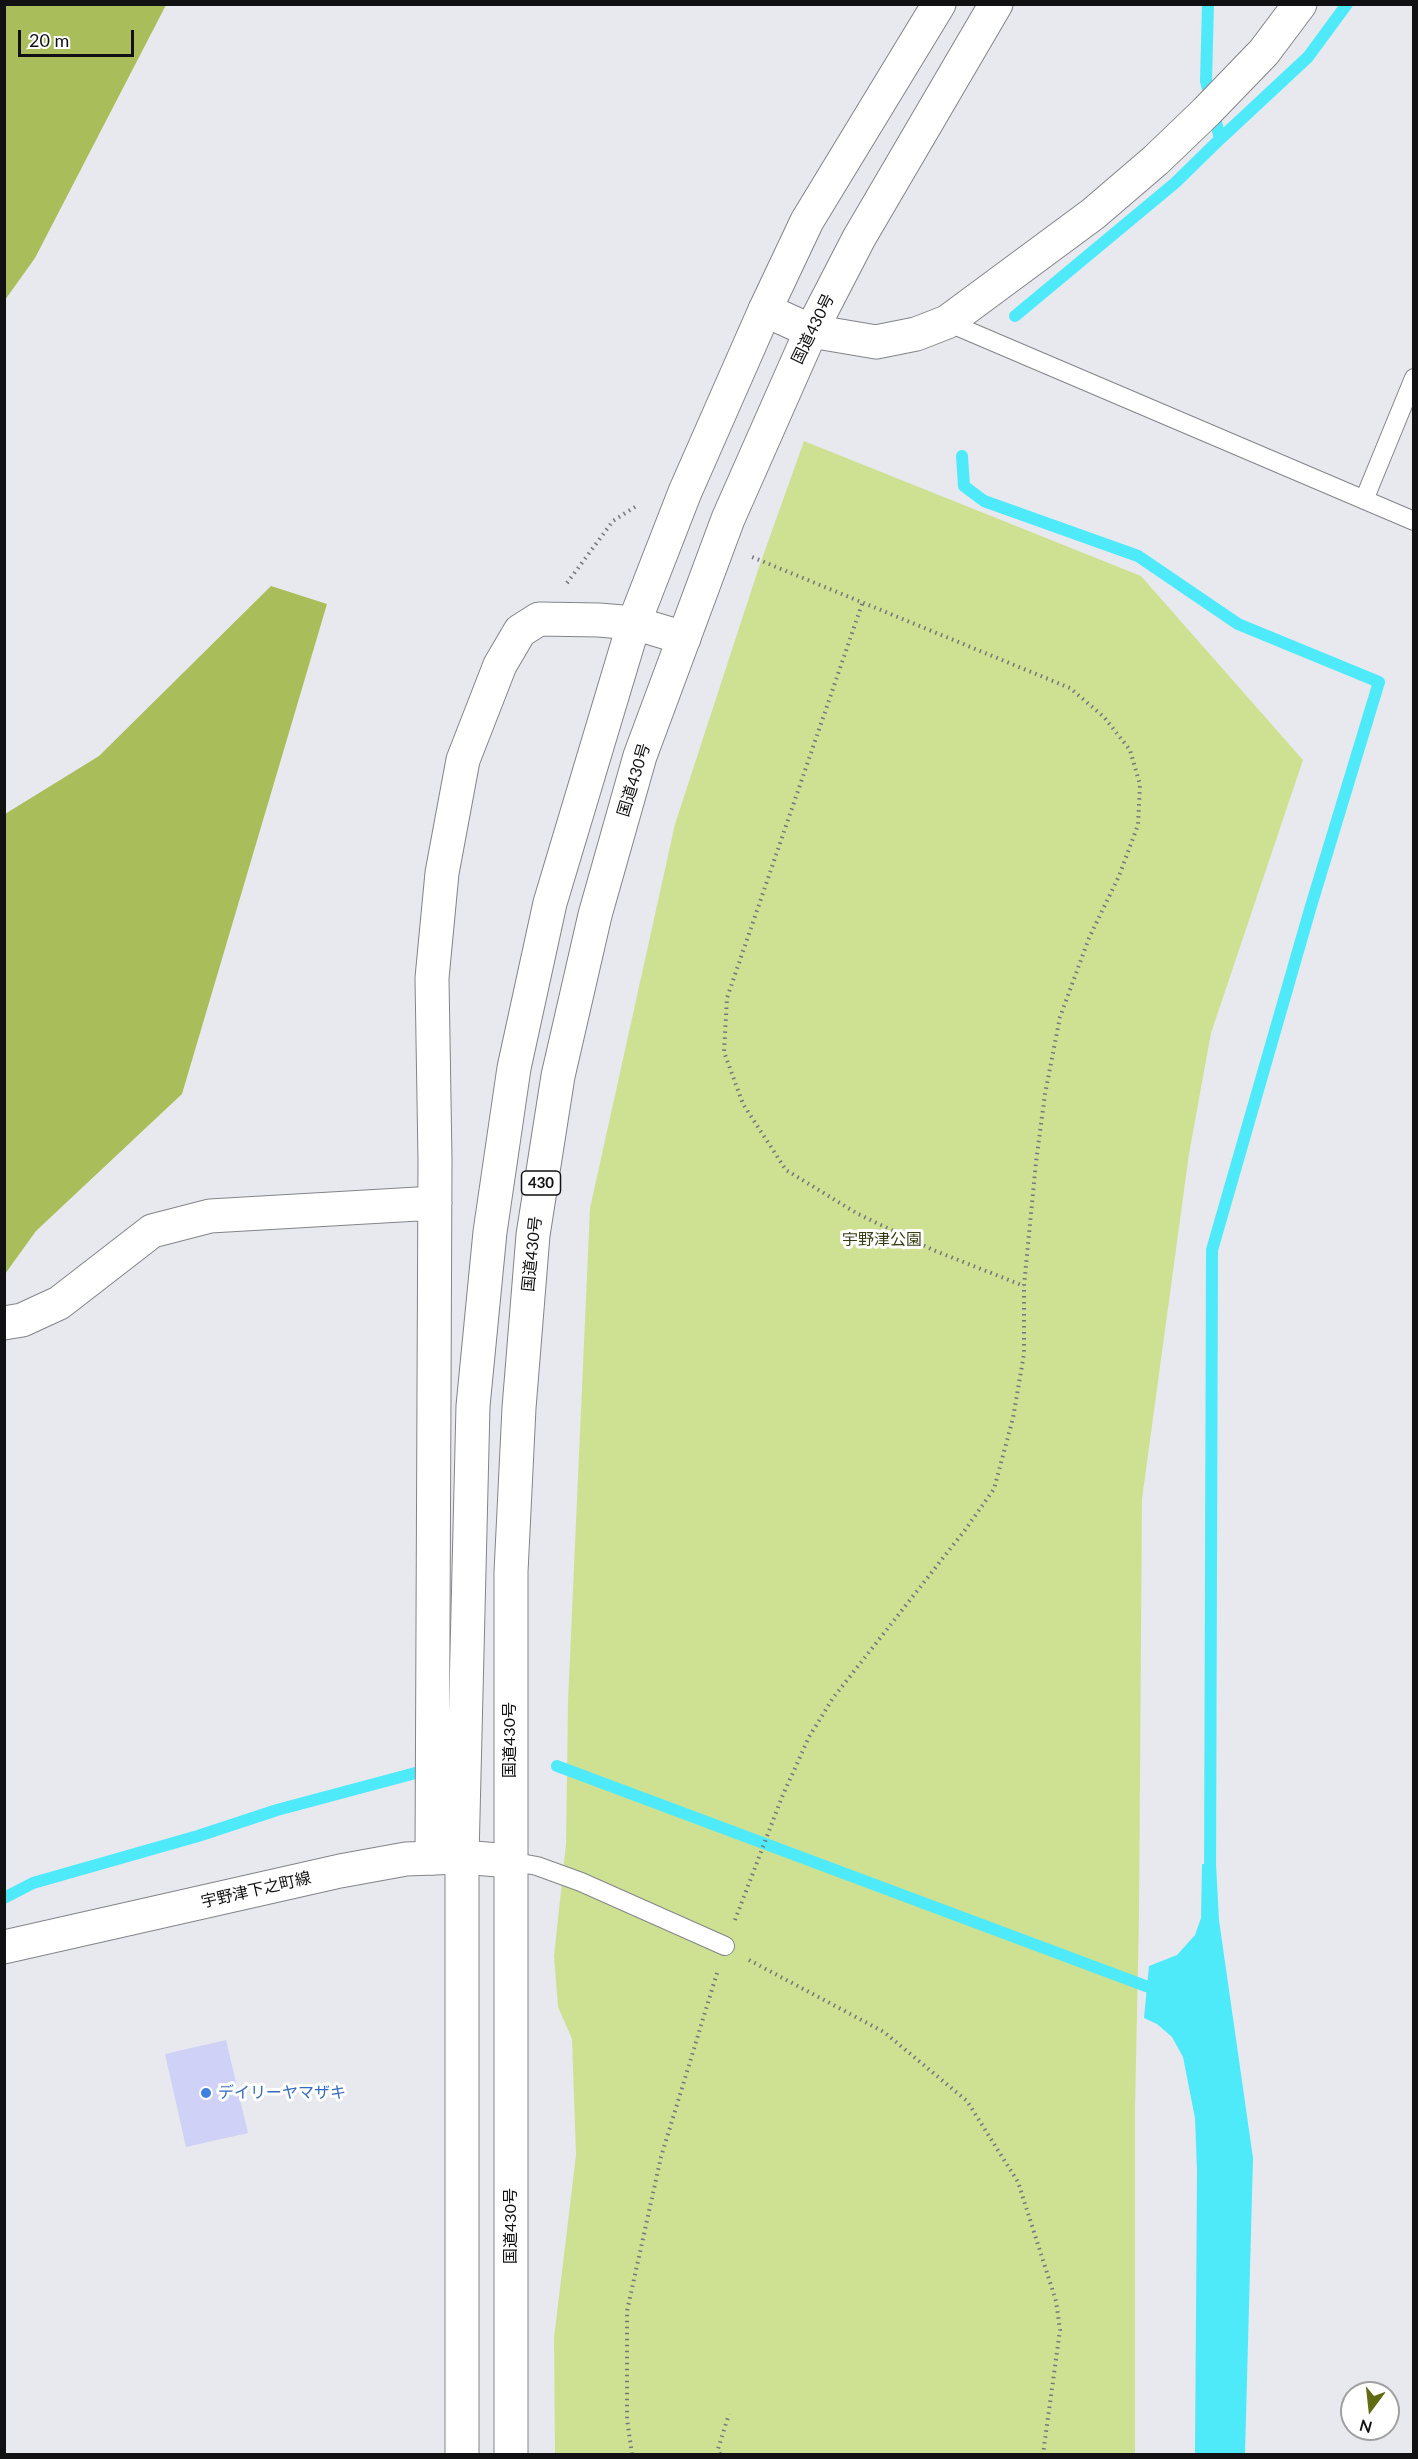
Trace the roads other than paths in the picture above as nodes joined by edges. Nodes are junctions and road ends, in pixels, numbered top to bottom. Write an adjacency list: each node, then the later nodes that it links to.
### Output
1 (939, 4): 4 (main road, 430)
2 (996, 4): 6 (main road, 国道430号 / 430)
3 (1300, 4): 5 (main road)
4 (765, 310): 6 (main road); 10 (main road, 430)
5 (947, 322): 6 (main road); 8 (lane)
6 (811, 331): 11 (main road, 国道430号 / 430)
7 (1413, 378): 8 (lane)
8 (1364, 500): 9 (lane)
9 (1413, 521)
10 (634, 623): 11 (main road); 12 (main road); 14 (main road, 430)
11 (684, 638): 17 (main road, 国道430号 / 430)
12 (435, 1203): 13 (main road); 15 (main road)
13 (4, 1323)
14 (465, 1738): 15 (main road); 16 (main road, 430)
15 (431, 1739): 16 (main road)
16 (447, 1858): 17 (main road, 宇野津下之町線); 19 (main road, 宇野津下之町線); 20 (main road, 430)
17 (510, 1861): 18 (lane); 21 (main road, 国道430号 / 430)
18 (725, 1946)
19 (4, 1947)
20 (462, 2454)
21 (511, 2454)

